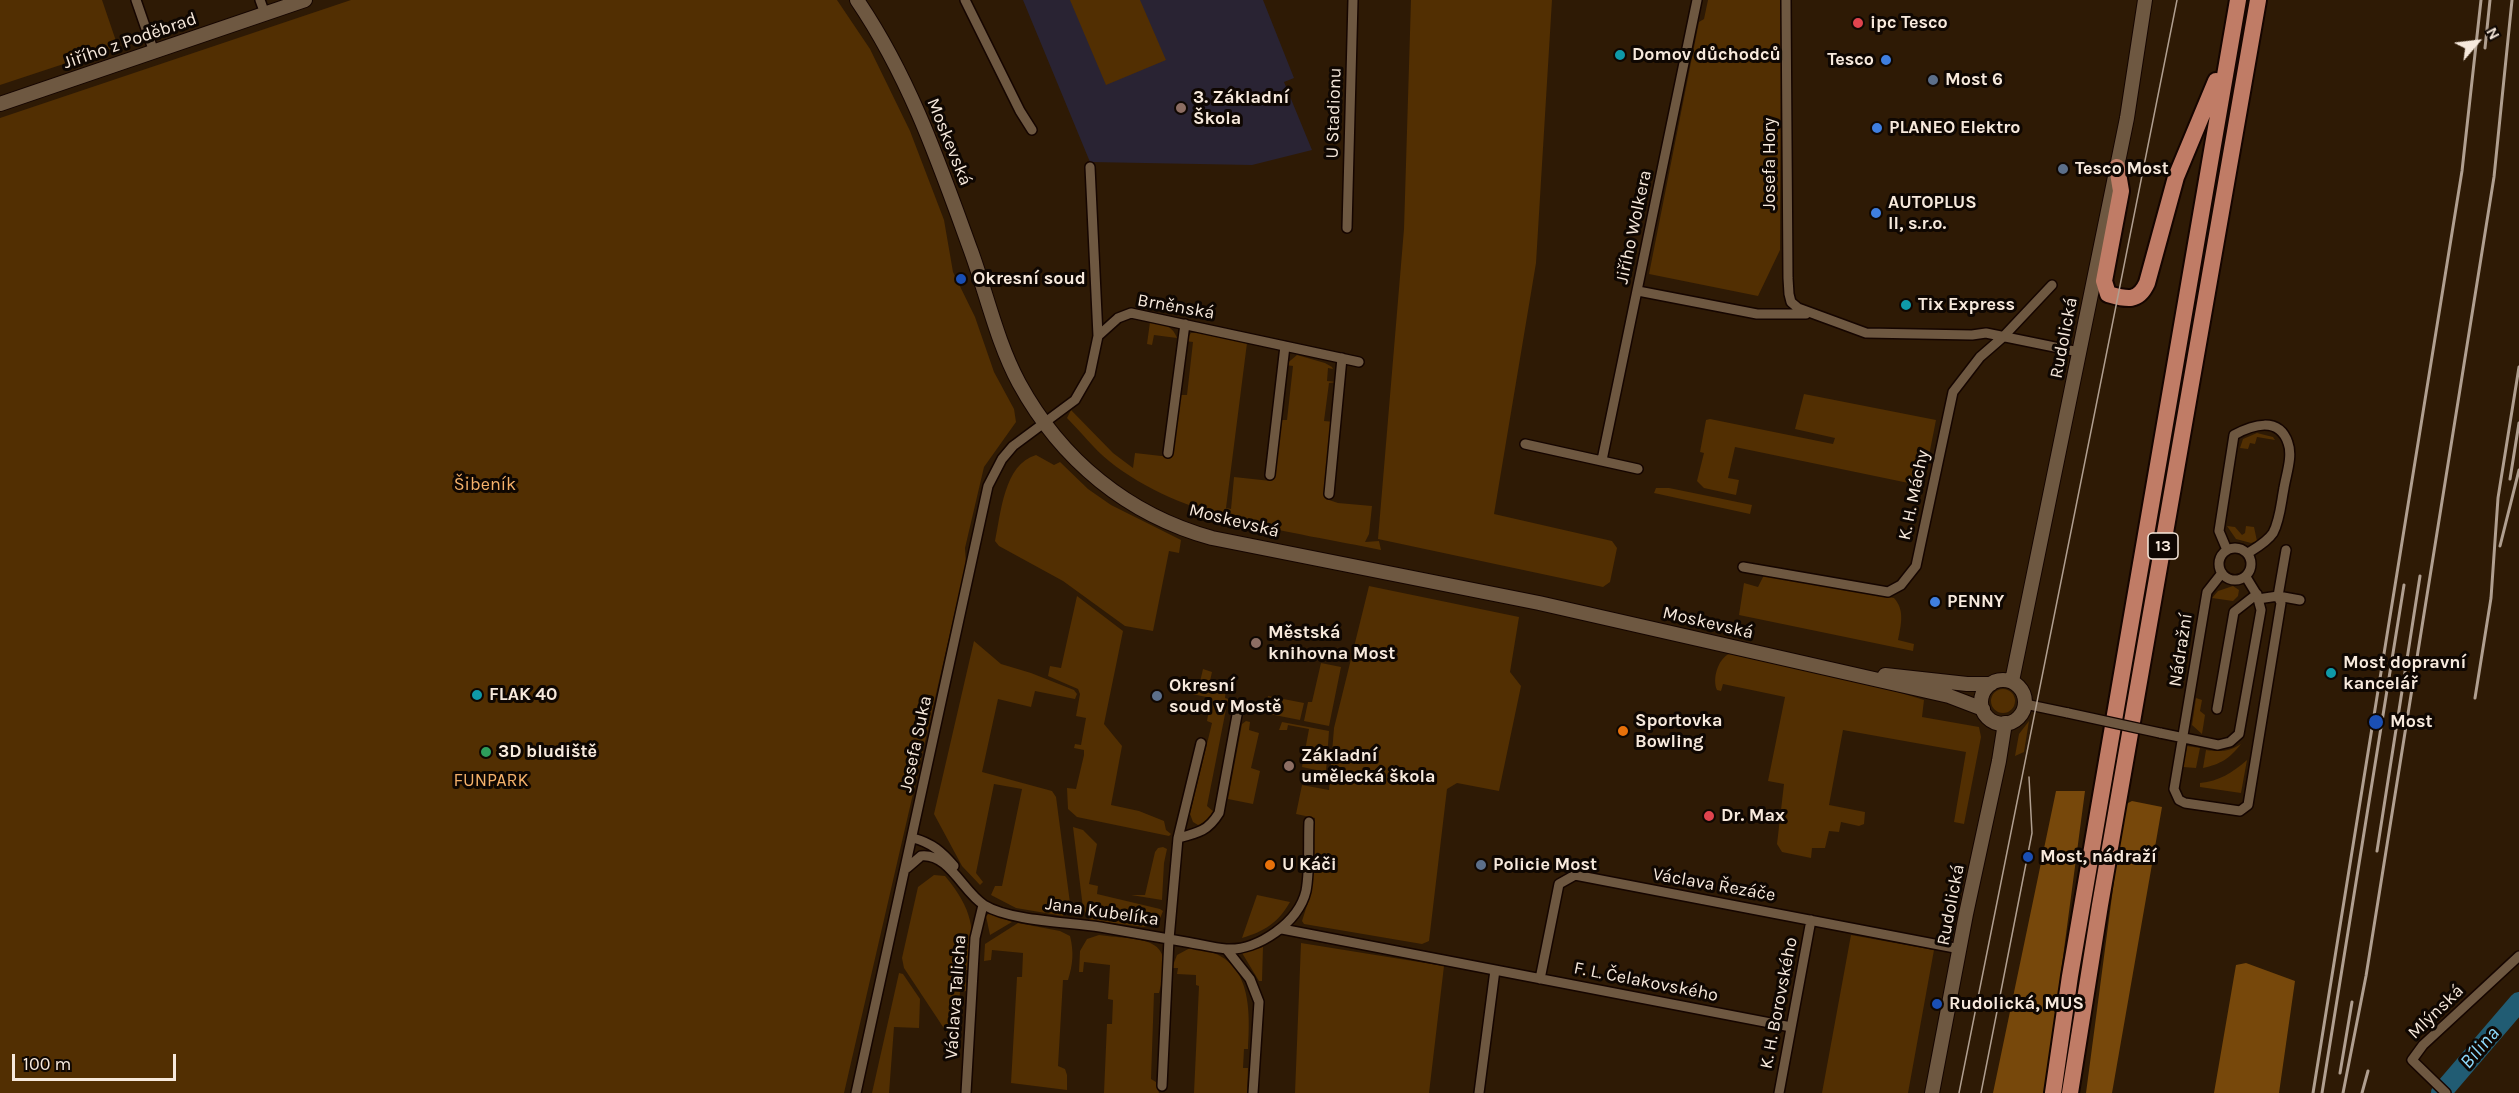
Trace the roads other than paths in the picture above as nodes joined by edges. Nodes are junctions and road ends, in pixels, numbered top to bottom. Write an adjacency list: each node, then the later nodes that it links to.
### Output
1 (136, 0): 14 (street)
2 (260, 0): 12 (street)
3 (305, 0): 12 (street, Jiřího z Poděbrad)
4 (857, 0): 30 (street, Moskevská)
5 (965, 0): 16 (street)
6 (1353, 0): 19 (street, U Stadionu)
7 (1697, 0): 21 (street, Jiřího Wolkera)
8 (1786, 0): 22 (street, Josefa Hory)
9 (2145, 0): 18 (street, Rudolická)
10 (2238, 0): 13 (highway, 13)
11 (2258, 0): 78 (highway, 13)
12 (265, 14): 14 (street, Jiřího z Poděbrad)
13 (2230, 40): 18 (highway); 77 (highway, 13)
14 (154, 52): 15 (street, Jiřího z Poděbrad)
15 (0, 104)
16 (1032, 130)
17 (1090, 167): 24 (street)
18 (2117, 167): 27 (street, Rudolická)
19 (1347, 228)
20 (2052, 285): 25 (street, K. H. Máchy)
21 (1638, 291): 22 (street, Josefa Hory); 33 (street, Jiřího Wolkera)
22 (1814, 314): 25 (street, Josefa Hory)
23 (1185, 324): 24 (street, Brněnská); 26 (street, Brněnská); 32 (street)
24 (1098, 336): 30 (street)
25 (2003, 337): 27 (street, Josefa Hory); 40 (street, K. H. Máchy)
26 (1285, 346): 28 (street, Brněnská); 35 (street)
27 (2079, 352): 47 (street, Rudolická)
28 (1342, 358): 29 (street, Brněnská); 36 (street)
29 (1359, 362)
30 (1044, 423): 46 (street, Moskevská); 57 (street, Josefa Suka)
31 (1525, 444): 33 (street)
32 (1168, 453)
33 (1602, 460): 34 (street)
34 (1638, 469)
35 (1270, 475)
36 (1329, 494)
37 (2227, 550): 39 (street); 39 (street); 41 (street)
38 (2286, 550): 43 (street)
39 (2248, 553): 42 (street)
40 (1743, 567)
41 (2222, 573): 42 (street); 54 (street, Nádražní)
42 (2246, 577): 44 (street)
43 (2278, 596): 44 (street); 45 (street); 54 (street, Nádražní)
44 (2257, 597): 50 (street); 54 (street)
45 (2300, 600)
46 (1832, 669): 48 (street, Moskevská); 51 (street, Moskevská)
47 (2012, 681): 48 (street); 49 (street)
48 (1990, 684): 51 (street)
49 (2025, 704): 53 (street); 54 (street, bridge)
50 (2217, 709)
51 (1983, 710): 53 (street)
52 (1237, 715): 58 (street)
53 (2005, 723): 64 (street, Rudolická)
54 (2182, 737)
55 (1201, 743): 58 (street)
56 (1310, 822): 62 (street)
57 (913, 838): 59 (street, Josefa Suka); 60 (street)
58 (1178, 838): 63 (street)
59 (906, 870): 60 (street, Jana Kubelíka); 71 (street, Josefa Suka)
60 (980, 901): 63 (street, Jana Kubelíka); 72 (street, Václava Talicha)
61 (1811, 920): 64 (street, Václava Řezáče); 68 (street, Václava Řezáče); 69 (street, K. H. Borovského)
62 (1282, 929): 65 (street, Jana Kubelíka); 67 (street, F. L. Čelakovského)
63 (1169, 939): 65 (street, Jana Kubelíka); 70 (street)
64 (1960, 949): 76 (street, Rudolická)
65 (1227, 950): 73 (street)
66 (2519, 956): 79 (street, Mlýnská)
67 (1495, 970): 68 (street, F. L. Čelakovského); 74 (street)
68 (1540, 979): 69 (street, F. L. Čelakovského)
69 (1791, 1027): 75 (street, K. H. Borovského)
70 (1162, 1086)
71 (856, 1093)
72 (966, 1093)
73 (1253, 1093)
74 (1479, 1093)
75 (1779, 1093)
76 (1932, 1093)
77 (2053, 1093)
78 (2070, 1093)
79 (2446, 1093)

